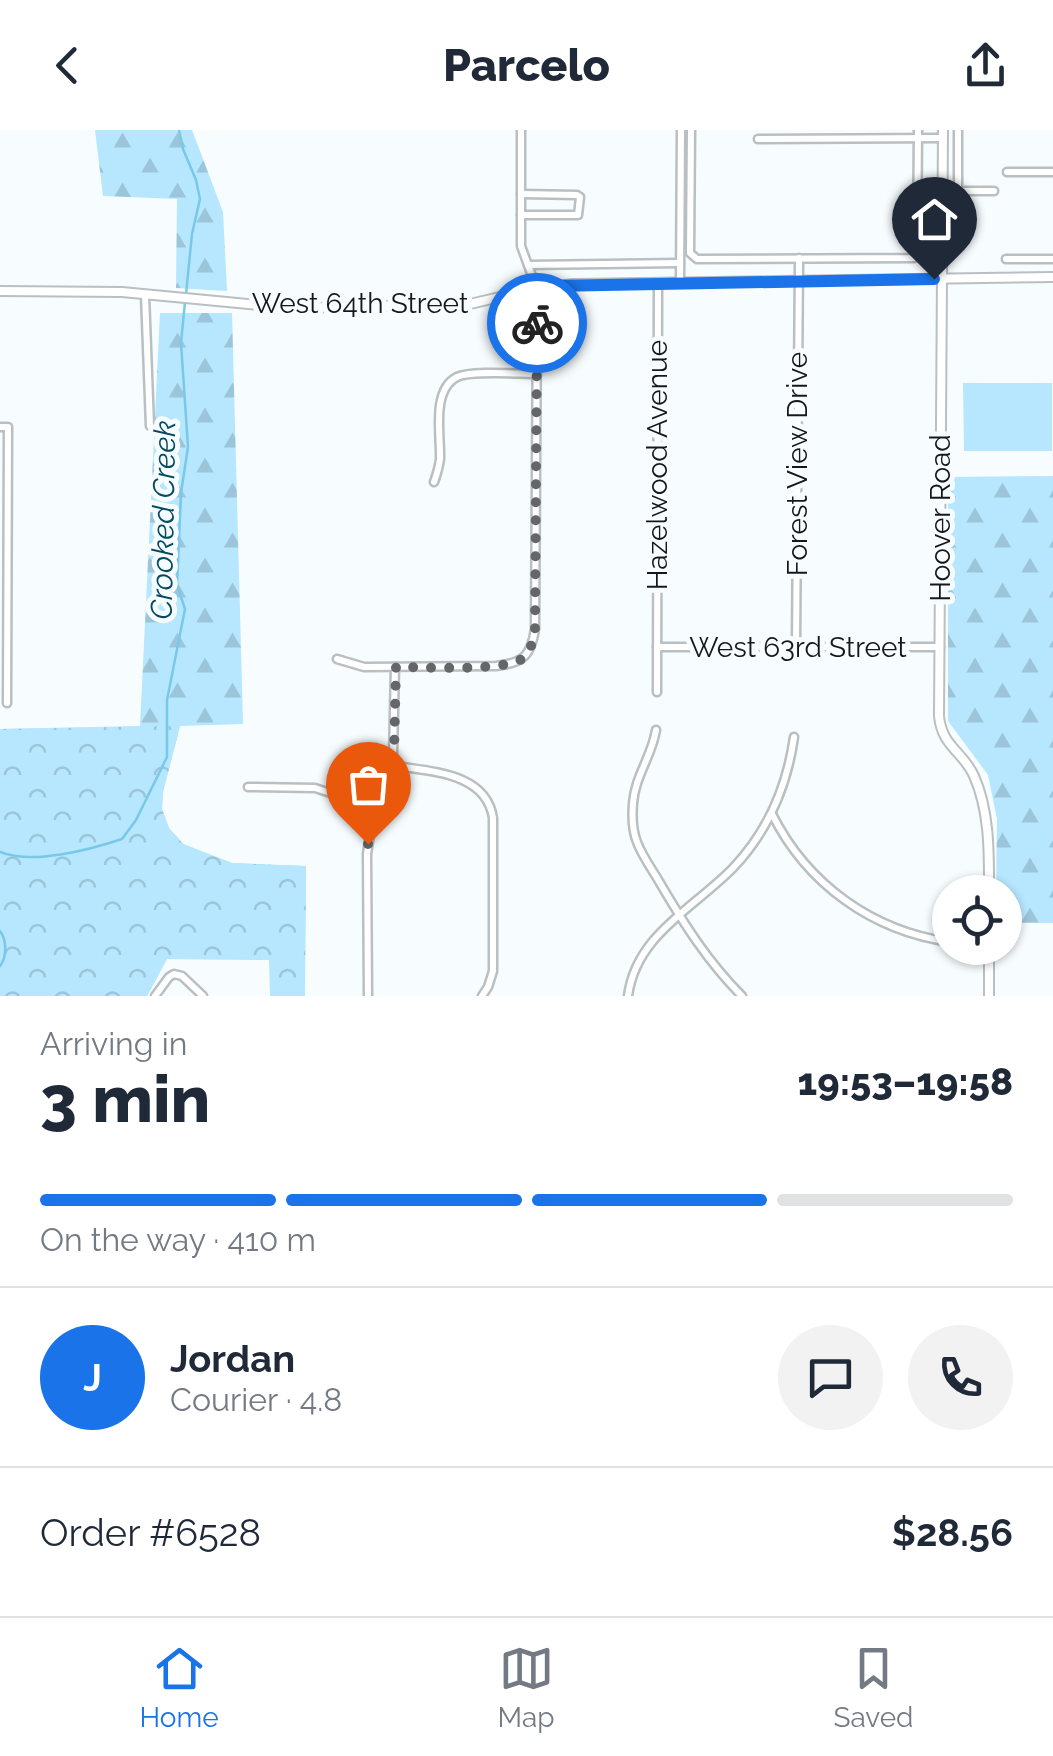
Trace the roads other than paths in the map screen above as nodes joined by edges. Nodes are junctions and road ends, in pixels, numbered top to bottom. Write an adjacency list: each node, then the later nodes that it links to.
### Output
1 (521, 130): 11 (street)
2 (681, 130): 16 (street)
3 (691, 130): 13 (street)
4 (958, 130): 10 (street)
5 (918, 134): 6 (street); 7 (street); 13 (street)
6 (943, 134): 19 (street, Hoover Road)
7 (758, 139)
8 (1008, 172): 9 (street)
9 (1053, 172)
10 (994, 191)
11 (520, 194): 12 (street); 12 (street)
12 (520, 215): 17 (street)
13 (799, 258): 20 (street, Forest View Drive)
14 (1006, 259): 15 (street)
15 (1053, 259)
16 (680, 262): 17 (street); 22 (street)
17 (528, 265): 23 (street)
18 (1053, 277): 19 (street, West 64th Street)
19 (941, 279): 20 (street, West 64th Street); 32 (street, Hoover Road)
20 (798, 281): 22 (street, West 64th Street); 31 (street, Forest View Drive)
21 (658, 283): 22 (street, West 64th Street); 23 (street, West 64th Street); 30 (street, Hazelwood Avenue)
22 (680, 283)
23 (534, 289): 25 (street, West 64th Street); 26 (street)
24 (0, 291): 25 (street, West 64th Street)
25 (146, 295): 27 (street)
26 (536, 374): 29 (street); 34 (street)
27 (150, 426)
28 (4, 427): 36 (street)
29 (434, 482)
30 (656, 647): 31 (street, West 63rd Street); 35 (street, Hazelwood Avenue)
31 (796, 647): 32 (street, West 63rd Street)
32 (940, 647): 43 (street, Hoover Road)
33 (337, 659): 34 (street)
34 (396, 667): 39 (street)
35 (657, 692)
36 (7, 703)
37 (656, 730): 44 (street)
38 (794, 737): 42 (street)
39 (391, 765): 41 (street); 50 (street)
40 (248, 787): 41 (street)
41 (378, 808): 49 (street)
42 (772, 814): 44 (street); 45 (street)
43 (989, 875)
44 (679, 915): 51 (street); 52 (street)
45 (932, 939)
46 (989, 965): 53 (street)
47 (155, 996): 48 (street)
48 (203, 996)
49 (368, 996)
50 (482, 996)
51 (628, 996)
52 (742, 996)
53 (990, 996)

